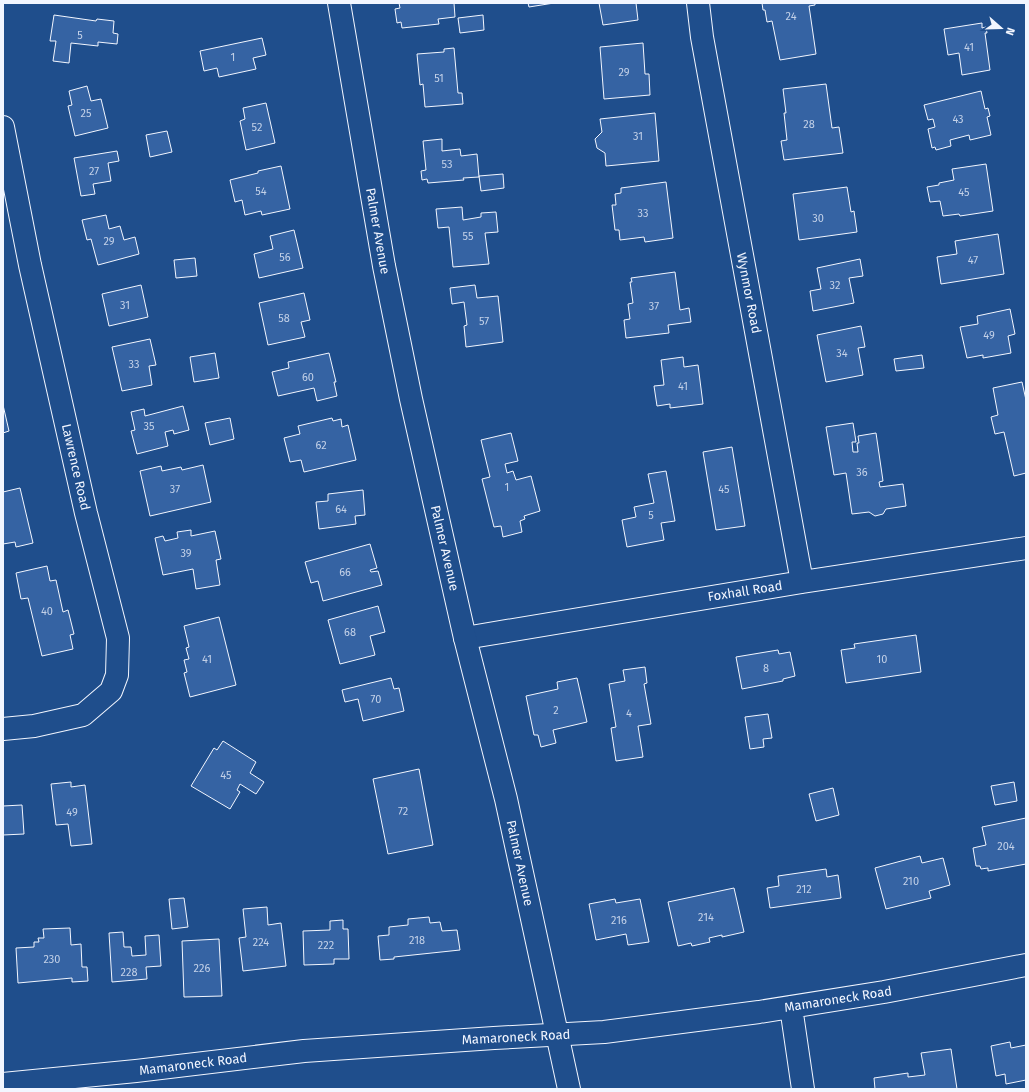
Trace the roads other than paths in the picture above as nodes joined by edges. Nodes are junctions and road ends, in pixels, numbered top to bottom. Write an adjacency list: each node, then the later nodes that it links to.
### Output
1 (339, 3): 6 (street, Palmer Avenue)
2 (698, 3): 5 (street, Wynmor Road)
3 (3, 127): 7 (street, Lawrence Road)
4 (1026, 548): 5 (street, Foxhall Road)
5 (802, 582): 6 (street, Foxhall Road)
6 (465, 638): 10 (street, Palmer Avenue)
7 (3, 729)
8 (1026, 965): 9 (street, Mamaroneck Road)
9 (791, 1007): 10 (street, Mamaroneck Road); 13 (street)
10 (558, 1034): 11 (street, Mamaroneck Road); 12 (street, Palmer Avenue)
11 (3, 1084)
12 (570, 1089)
13 (803, 1089)

